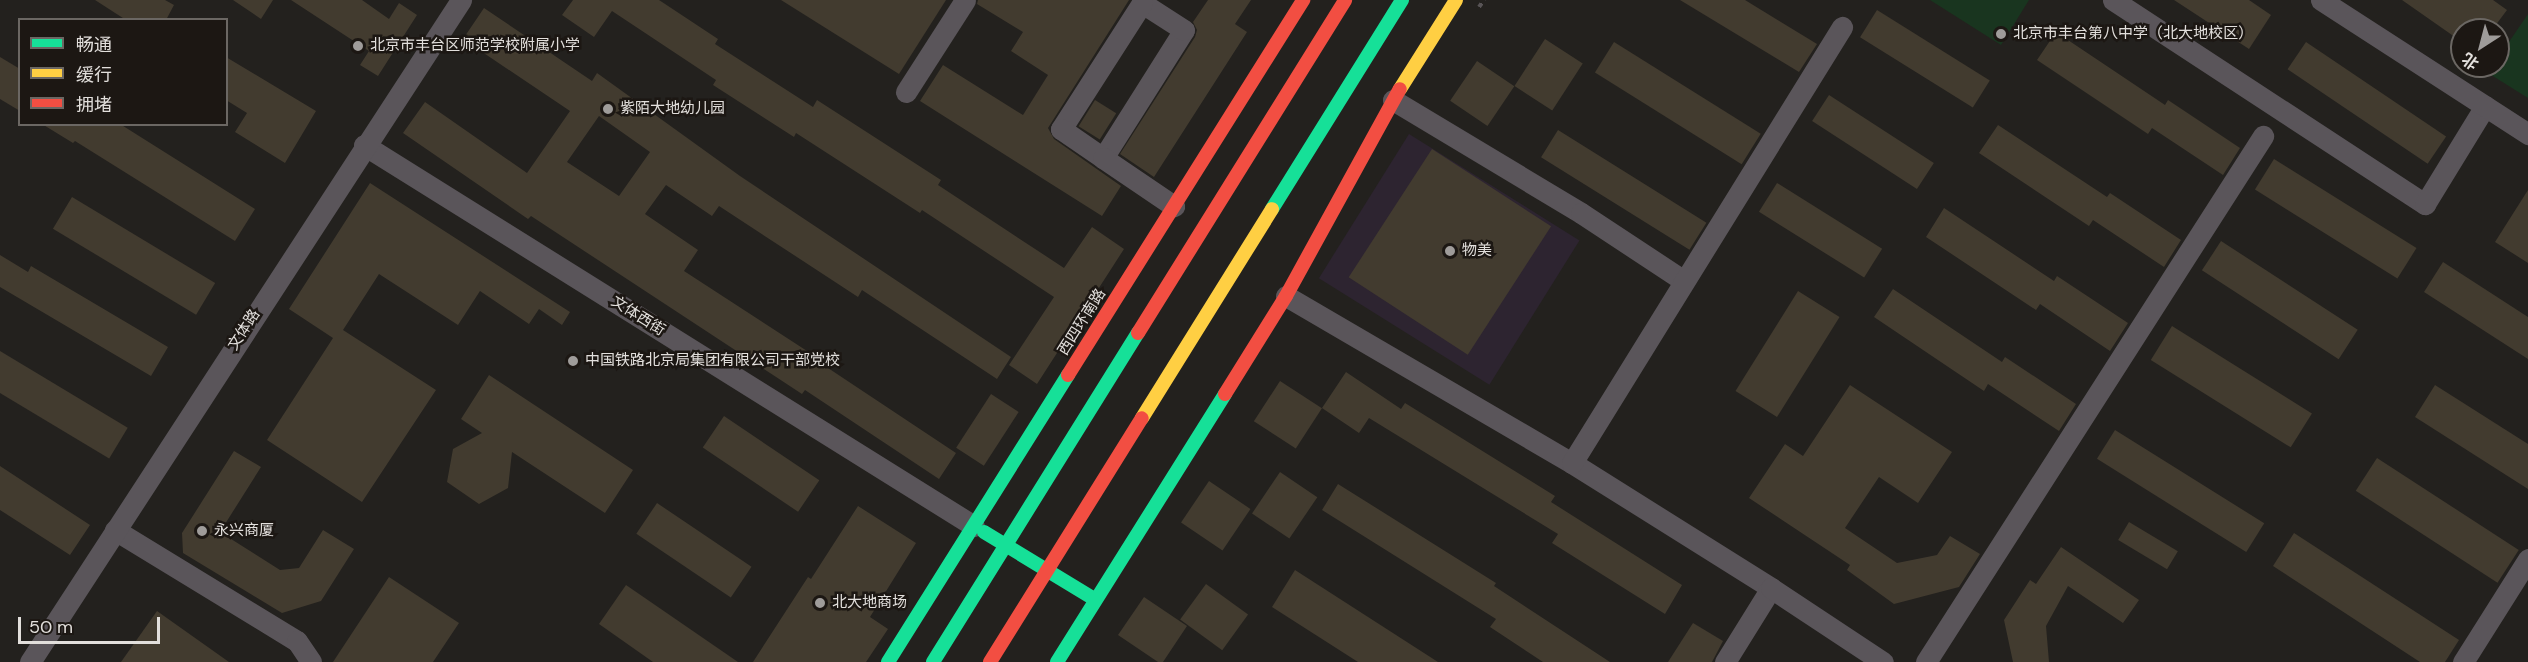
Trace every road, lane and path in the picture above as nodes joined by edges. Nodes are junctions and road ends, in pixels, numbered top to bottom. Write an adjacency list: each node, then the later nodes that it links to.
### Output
1 (461, 0): 15 (street, 文体路)
2 (964, 0): 10 (street)
3 (1303, 0): 17 (main road, 西四环南路)
4 (1344, 0): 23 (main road); 31 (main road)
5 (1402, 0): 25 (main road); 32 (main road)
6 (1456, 0): 11 (main road)
7 (2113, 0): 12 (street)
8 (2320, 0): 12 (street)
9 (1842, 27): 18 (street)
10 (906, 92)
11 (1393, 100): 18 (street); 19 (main road)
12 (2485, 106): 13 (street)
13 (2528, 134)
14 (2263, 136): 36 (street)
15 (364, 145): 21 (street, 文体西街); 22 (street, 文体路)
16 (1103, 158): 16 (street); 17 (street)
17 (1174, 206): 21 (main road, 西四环南路)
18 (1684, 281): 20 (street)
19 (1286, 296): 20 (street); 27 (main road)
20 (1572, 464): 26 (street)
21 (974, 526): 23 (main road); 30 (main road, 西四环南路)
22 (115, 530): 28 (street, 文体路); 29 (street)
23 (1005, 546): 25 (main road); 31 (main road)
24 (2528, 559): 37 (street)
25 (1047, 571): 27 (main road); 32 (main road)
26 (1771, 588): 34 (street); 35 (street)
27 (1094, 599): 33 (main road)
28 (30, 662)
29 (311, 662)
30 (888, 662)
31 (933, 662)
32 (990, 662)
33 (1057, 662)
34 (1725, 662)
35 (1883, 662)
36 (1927, 662)
37 (2463, 662)

